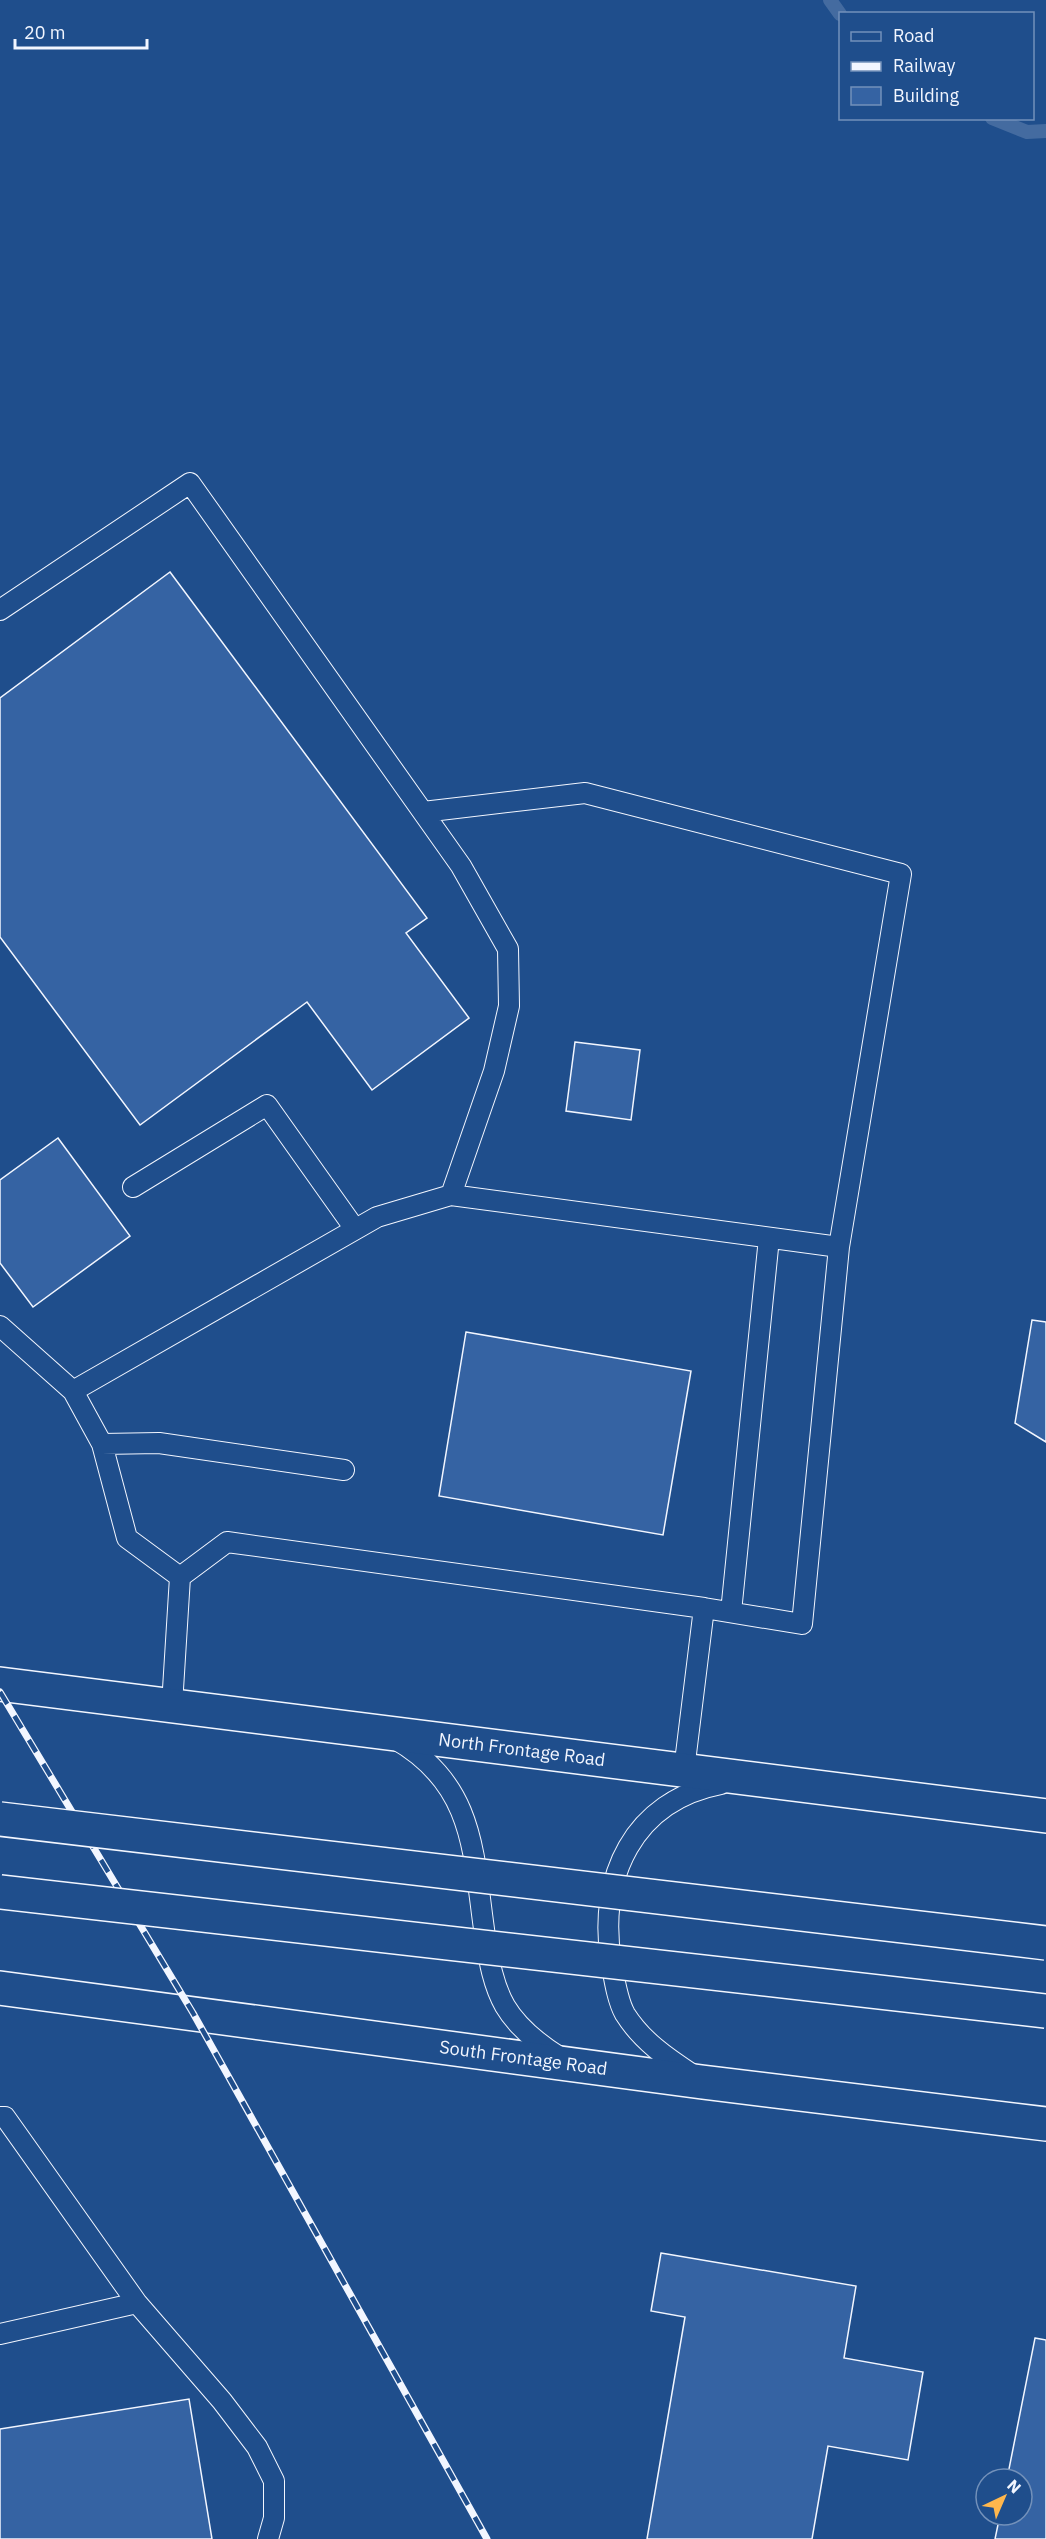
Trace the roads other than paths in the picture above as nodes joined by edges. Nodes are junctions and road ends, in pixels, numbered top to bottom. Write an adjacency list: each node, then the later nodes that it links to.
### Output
1 (0, 610): 2 (lane)
2 (423, 812): 4 (lane); 7 (lane)
3 (133, 1187): 5 (lane)
4 (451, 1195): 5 (lane); 6 (lane)
5 (355, 1229): 9 (lane)
6 (769, 1238): 7 (lane); 14 (lane)
7 (839, 1247): 14 (lane)
8 (0, 1326): 9 (lane)
9 (73, 1391): 10 (lane)
10 (102, 1444): 11 (lane); 12 (lane)
11 (344, 1470)
12 (180, 1577): 13 (lane); 16 (lane)
13 (704, 1608): 14 (lane); 18 (lane)
14 (731, 1612)
15 (0, 1683): 16 (main road, North Frontage Road)
16 (172, 1706): 17 (main road, North Frontage Road)
17 (382, 1732): 18 (main road, North Frontage Road); 26 (lane)
18 (684, 1770): 19 (main road, North Frontage Road)
19 (747, 1778): 20 (main road, North Frontage Road); 27 (lane)
20 (1046, 1816)
21 (0, 1819): 23 (main road, bridge)
22 (0, 1892): 25 (main road, bridge)
23 (1046, 1943)
24 (0, 1988): 26 (main road, South Frontage Road)
25 (1046, 2011)
26 (571, 2064): 27 (main road, South Frontage Road)
27 (702, 2082): 29 (main road, South Frontage Road)
28 (0, 2117): 30 (lane)
29 (1046, 2124)
30 (137, 2303): 31 (lane); 32 (lane)
31 (0, 2334)
32 (268, 2539)

